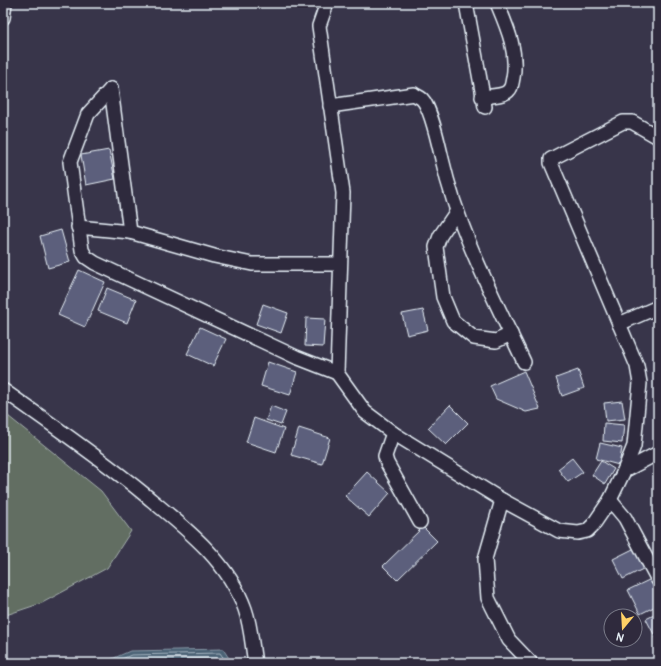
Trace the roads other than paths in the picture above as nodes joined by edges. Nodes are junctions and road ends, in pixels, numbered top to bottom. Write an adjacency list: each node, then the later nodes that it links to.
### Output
1 (5, 3): 5 (street)
2 (327, 3): 6 (street)
3 (466, 3): 4 (street)
4 (497, 3)
5 (3, 18)
6 (330, 106): 8 (street); 11 (street)
7 (658, 137): 13 (street)
8 (457, 211): 14 (street); 14 (street)
9 (78, 227): 10 (street); 10 (street); 16 (street)
10 (130, 232): 11 (street)
11 (340, 264): 16 (street)
12 (658, 307): 13 (street)
13 (619, 324): 20 (street)
14 (511, 334): 15 (street)
15 (524, 362)
16 (337, 373): 18 (street)
17 (3, 390): 25 (street)
18 (393, 433): 21 (street); 23 (street)
19 (658, 453): 20 (street)
20 (624, 471): 22 (street)
21 (502, 500): 22 (street); 26 (street)
22 (610, 500): 24 (street)
23 (420, 522)
24 (658, 580)
25 (255, 663)
26 (531, 663)

